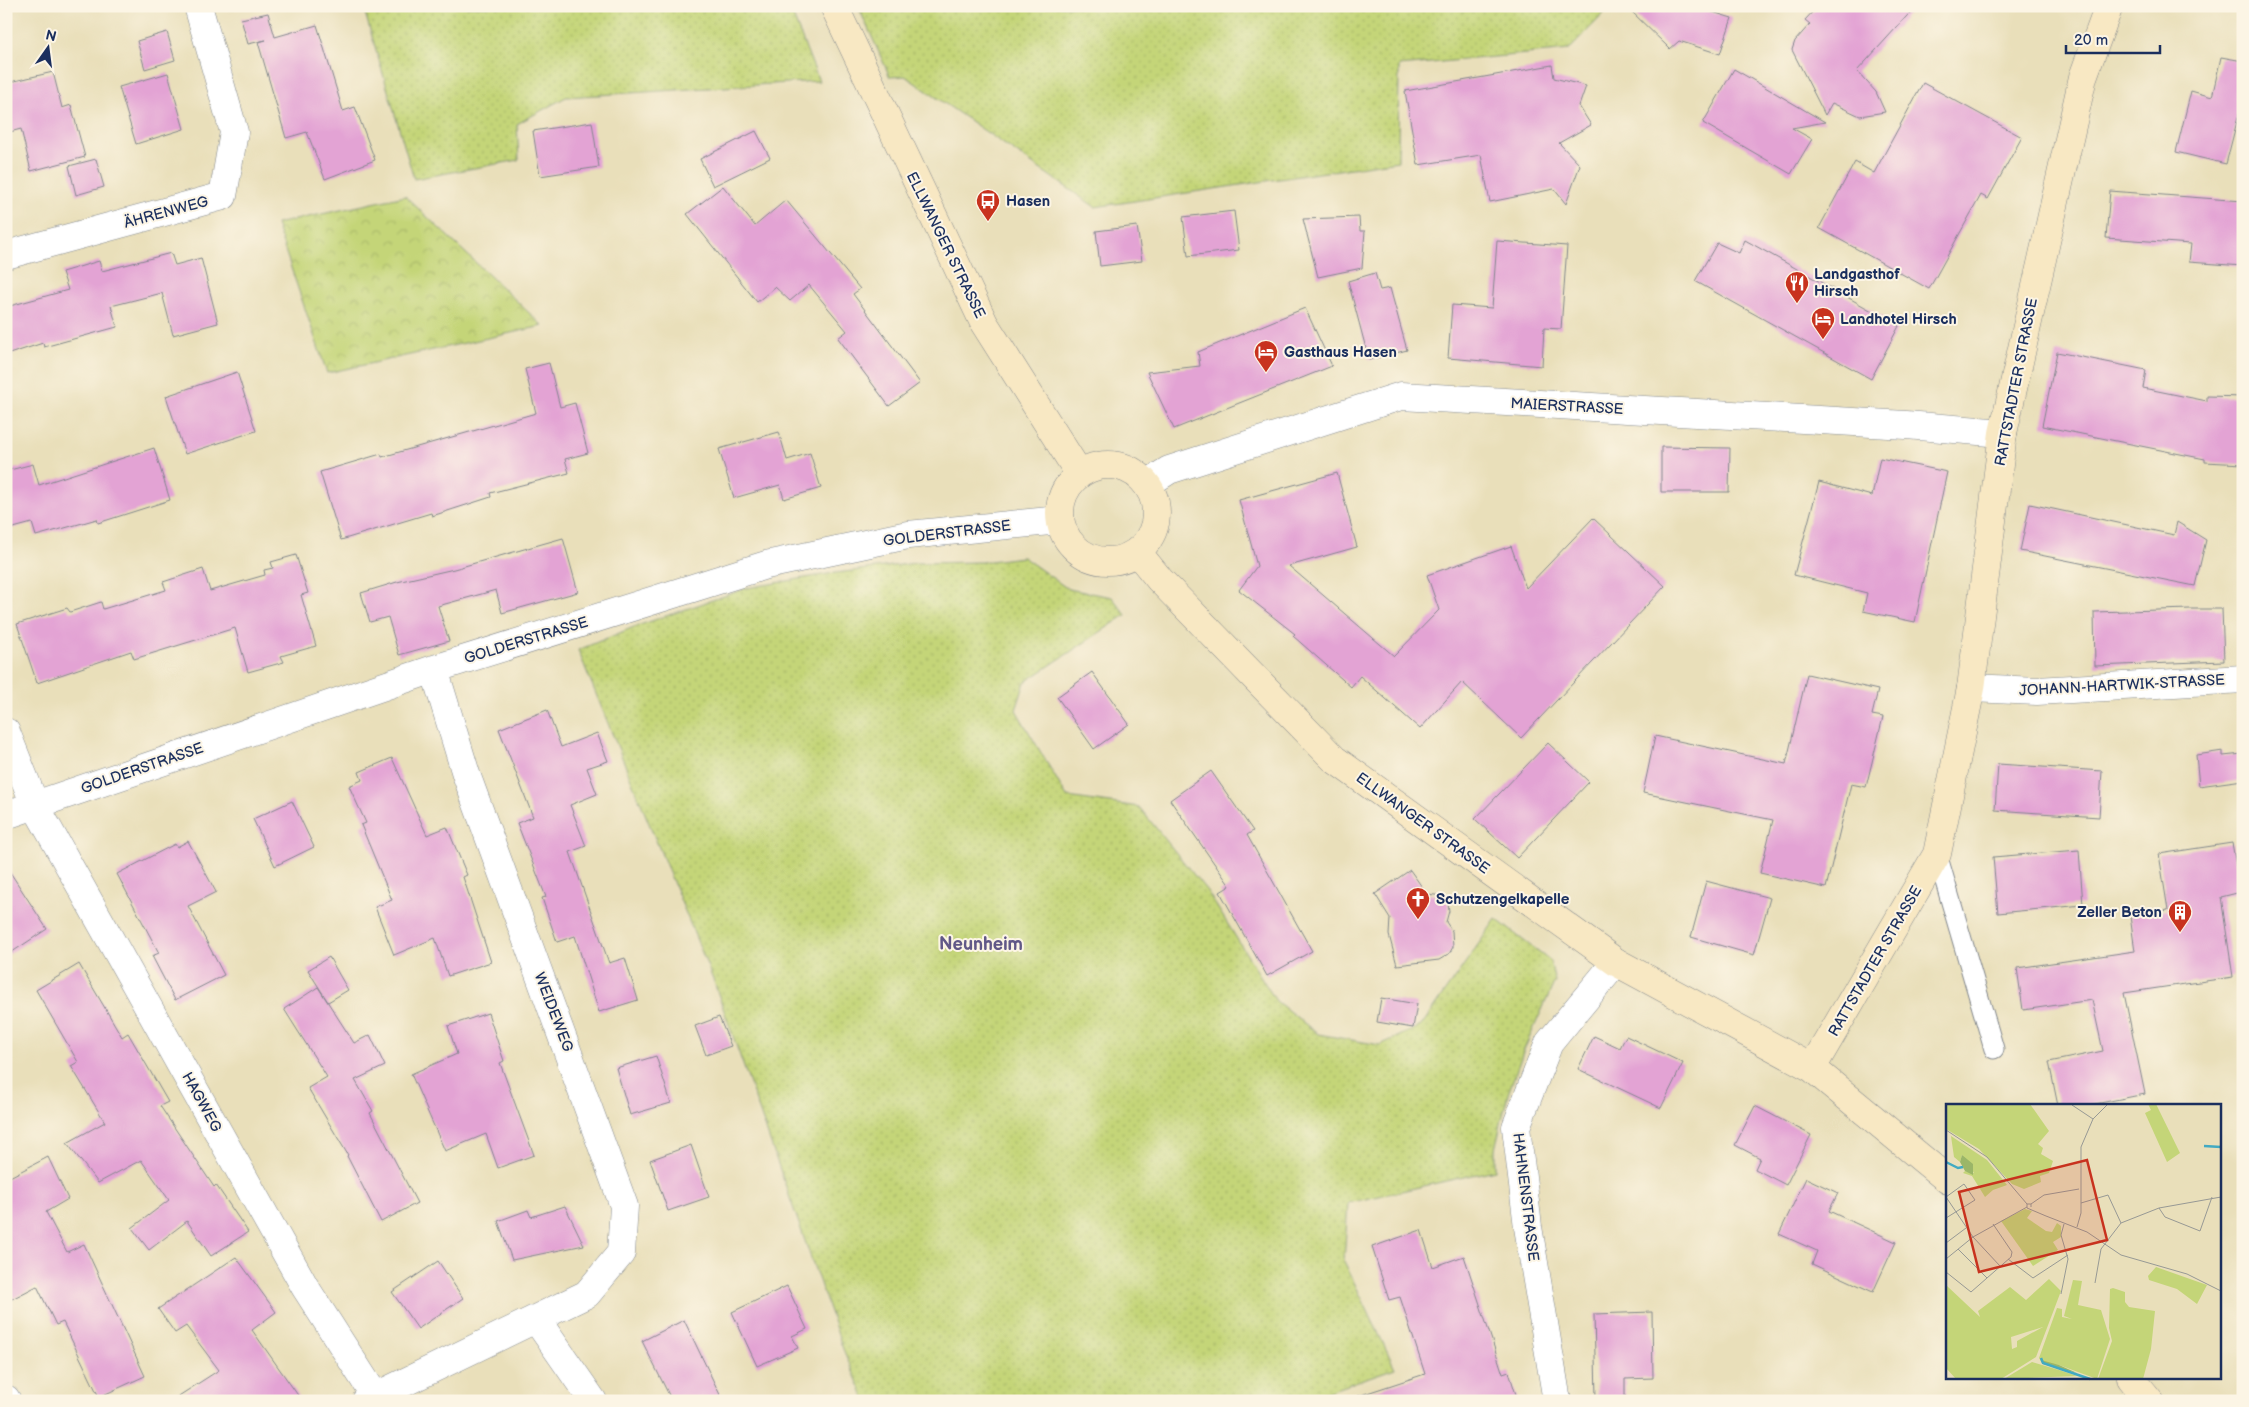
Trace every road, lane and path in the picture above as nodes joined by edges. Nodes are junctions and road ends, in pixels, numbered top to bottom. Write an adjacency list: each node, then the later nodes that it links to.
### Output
1 (198, 6): 4 (street, ÄHRENWEG)
2 (834, 6): 6 (street, ELLWANGER STRASSE)
3 (2109, 6): 5 (street, RATTSTADTER STRASSE)
4 (6, 255)
5 (2003, 433): 7 (street, MAIERSTRASSE); 12 (street, RATTSTADTER STRASSE)
6 (1080, 473): 7 (street); 8 (street)
7 (1147, 484): 9 (street)
8 (1060, 520): 9 (street); 10 (street, GOLDERSTRASSE)
9 (1137, 552): 17 (street, ELLWANGER STRASSE)
10 (434, 669): 14 (street, GOLDERSTRASSE); 21 (street, WEIDEWEG)
11 (2243, 679): 12 (street, JOHANN-HARTWIK-STRASSE)
12 (1971, 688): 16 (street, RATTSTADTER STRASSE)
13 (6, 732): 14 (street, HAGWEG)
14 (35, 804): 15 (street, GOLDERSTRASSE); 23 (street, HAGWEG)
15 (6, 815)
16 (1937, 854): 18 (lane, RATTSTADTER STRASSE); 19 (street, RATTSTADTER STRASSE)
17 (1616, 962): 19 (street, ELLWANGER STRASSE); 25 (street, HAHNENSTRASSE)
18 (1994, 1049)
19 (1812, 1068): 20 (street, ELLWANGER STRASSE)
20 (1946, 1178)
21 (536, 1319): 23 (street, WEIDEWEG); 24 (street)
22 (2133, 1380): 26 (street)
23 (370, 1398)
24 (593, 1401)
25 (1557, 1401)
26 (2150, 1401)

